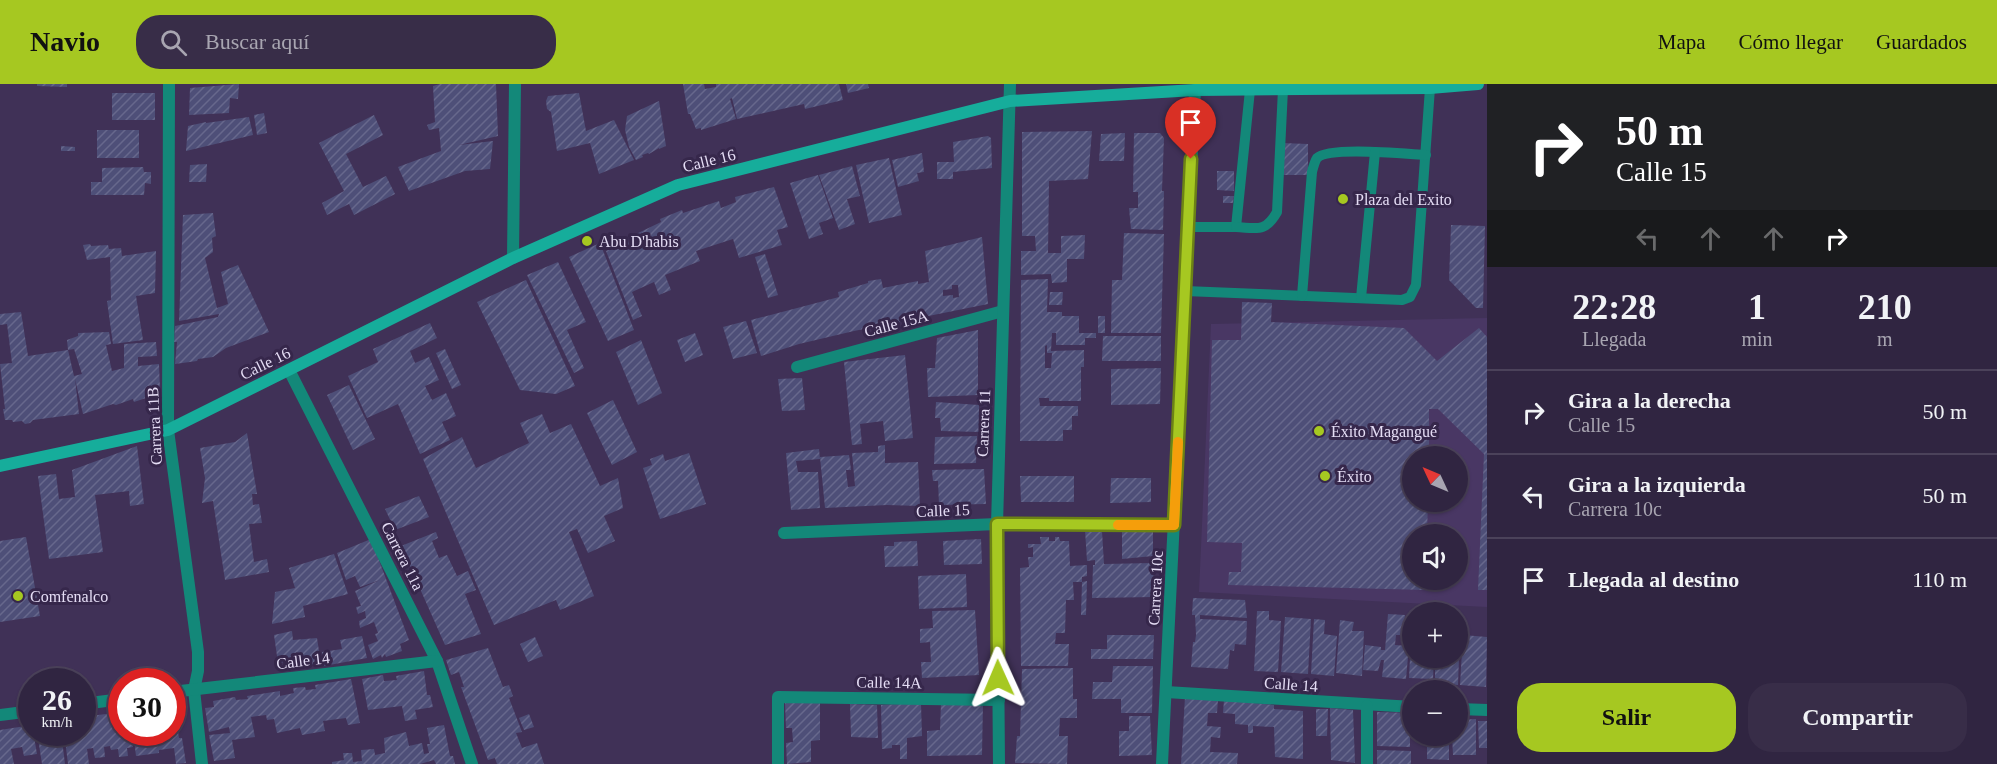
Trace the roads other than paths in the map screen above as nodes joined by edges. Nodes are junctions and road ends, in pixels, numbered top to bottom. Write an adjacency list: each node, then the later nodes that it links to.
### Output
1 (169, 84): 22 (street, Carrera 11B)
2 (515, 84): 15 (street)
3 (1010, 84): 10 (street, Carrera 11)
4 (1478, 84): 7 (main road, Calle 16)
5 (1144, 88): 8 (main road, Calle 16); 10 (main road, Calle 16)
6 (1282, 88): 7 (main road, Calle 16); 9 (main road, Calle 16); 14 (lane)
7 (1430, 88): 12 (lane)
8 (1195, 90): 9 (main road, Calle 16); 13 (street, Carrera 10c)
9 (1250, 90): 14 (lane)
10 (1010, 101): 15 (main road, Calle 16); 19 (street, Carrera 11)
11 (1376, 152): 12 (lane); 17 (lane); 18 (lane)
12 (1426, 155): 18 (lane)
13 (1188, 227): 14 (lane); 16 (street, Carrera 10c)
14 (1236, 227)
15 (513, 258): 21 (main road, Calle 16)
16 (1185, 291): 17 (lane); 25 (street, Carrera 10c)
17 (1302, 296): 18 (lane)
18 (1361, 298)
19 (1003, 311): 20 (street, Calle 15A); 24 (street, Carrera 11)
20 (797, 367)
21 (289, 370): 22 (main road, Calle 16); 27 (street, Carrera 11a)
22 (168, 430): 23 (main road, Calle 16); 28 (street, Carrera 11B)
23 (0, 466)
24 (997, 524): 25 (street, Calle 15); 26 (street, Calle 15); 31 (street, Carrera 11)
25 (1174, 525): 30 (street, Carrera 10c)
26 (784, 533)
27 (437, 661): 28 (street, Calle 14); 39 (street, Carrera 11a)
28 (194, 690): 29 (street, Calle 14); 38 (street, Carrera 11B)
29 (186, 691)
30 (1166, 692): 32 (street, Calle 14); 42 (street, Carrera 10c)
31 (999, 700): 40 (street, Calle 14A); 41 (street, Carrera 11)
32 (1367, 706): 33 (street, Calle 14); 43 (street)
33 (1402, 707)
34 (1468, 709): 35 (street)
35 (1487, 710)
36 (18, 713): 37 (street)
37 (0, 715)
38 (202, 764)
39 (472, 764)
40 (778, 764)
41 (999, 764)
42 (1162, 764)
43 (1367, 764)

